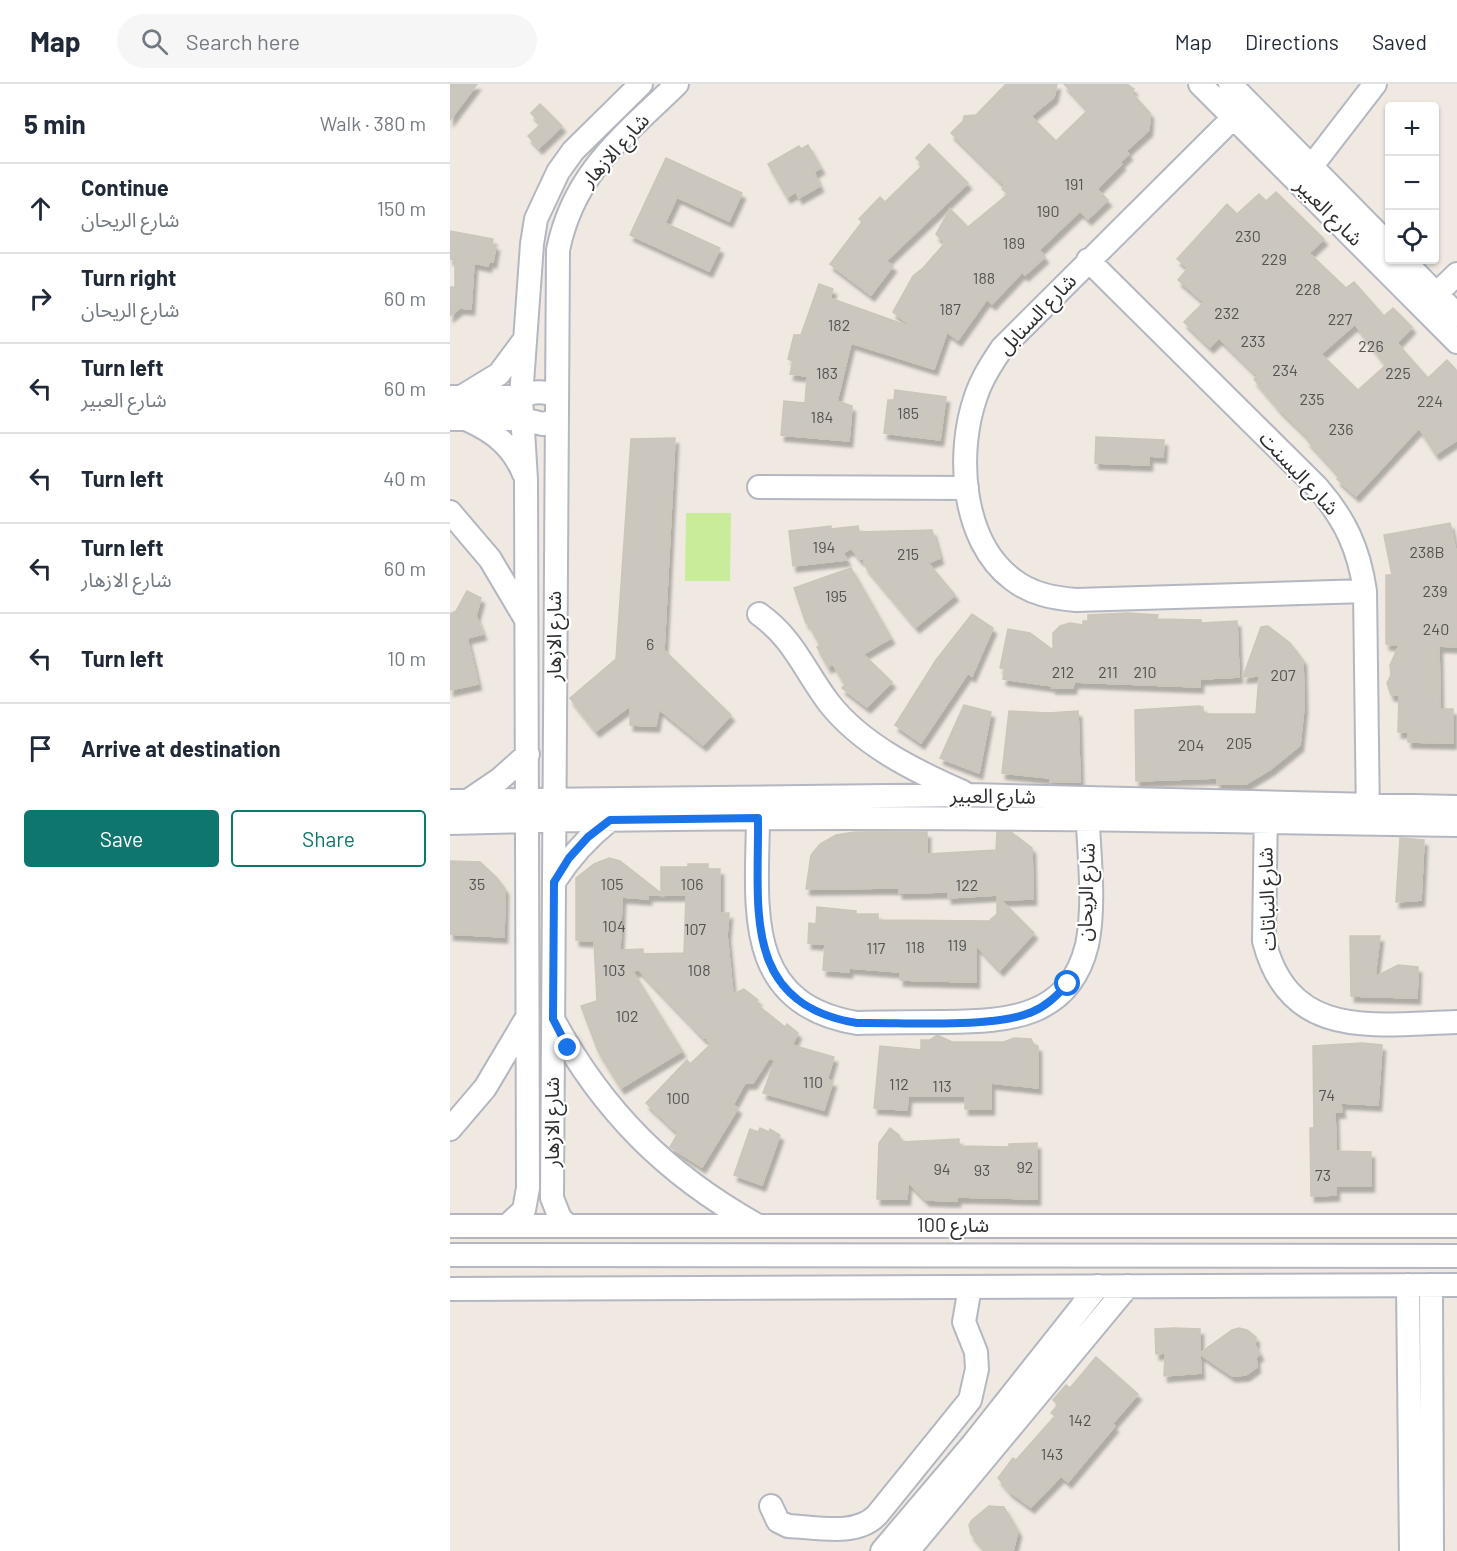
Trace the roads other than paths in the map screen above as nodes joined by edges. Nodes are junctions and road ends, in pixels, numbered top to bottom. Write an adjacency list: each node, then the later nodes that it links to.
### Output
1 (641, 84): 14 (street, شارع الازهار)
2 (677, 84): 16 (street, شارع الازهار)
3 (1200, 84): 6 (street, شارع العبير)
4 (1230, 84): 6 (street, شارع العبير)
5 (1375, 84): 7 (street)
6 (1241, 110): 7 (street, شارع العبير); 9 (street, شارع السنابل); 12 (street, شارع العبير)
7 (1311, 167): 8 (street, شارع العبير)
8 (1385, 242)
9 (1088, 260): 23 (street, شارع السنابل); 25 (street, شارع البسنت)
10 (1406, 264): 12 (street, شارع العبير)
11 (1457, 274): 12 (street)
12 (1430, 300): 13 (street, شارع العبير); 15 (street, شارع العبير)
13 (1457, 315)
14 (525, 339): 17 (street); 18 (street, شارع الازهار)
15 (1457, 342)
16 (555, 395): 18 (street); 20 (street, شارع الازهار)
17 (456, 397): 18 (street)
18 (521, 408): 19 (street); 20 (street); 21 (street, شارع الازهار)
19 (458, 419): 21 (street)
20 (555, 421): 34 (street, شارع الازهار)
21 (526, 480): 27 (street, شارع الازهار)
22 (759, 487): 23 (street)
23 (967, 488): 25 (street, شارع السنابل)
24 (450, 512): 27 (street)
25 (1365, 591): 37 (street, شارع البسنت)
26 (759, 614): 29 (street)
27 (527, 622): 28 (street, شارع الازهار)
28 (528, 754): 30 (street); 35 (street, شارع الازهار)
29 (969, 795): 31 (street, شارع العبير); 33 (street, شارع العبير)
30 (459, 800): 35 (street)
31 (758, 807): 33 (street, شارع العبير); 33 (street, شارع الريحان); 34 (street, شارع العبير); 38 (street, شارع العبير)
32 (1457, 807): 37 (street, شارع العبير)
33 (1087, 808): 36 (street, شارع العبير)
34 (554, 810): 35 (street, شارع العبير); 38 (street, شارع العبير); 41 (street, شارع الازهار)
35 (529, 811): 39 (street); 42 (street, شارع الازهار)
36 (1266, 812): 37 (street, شارع العبير); 44 (street, شارع النباتات)
37 (1368, 814): 40 (street, شارع العبير)
38 (610, 820): 41 (street)
39 (450, 823)
40 (1457, 825)
41 (554, 882): 43 (street, شارع الازهار)
42 (528, 1016): 45 (street); 46 (street, شارع الازهار)
43 (553, 1019): 47 (street, شارع الازهار); 51 (street)
44 (1457, 1022)
45 (450, 1130)
46 (528, 1188): 47 (street); 48 (street, شارع الازهار)
47 (552, 1188): 49 (street, شارع الازهار)
48 (508, 1225): 49 (street, شارع 100); 52 (street, شارع 100)
49 (567, 1225): 50 (street, شارع 100)
50 (664, 1225): 51 (street, شارع 100); 54 (street)
51 (757, 1225): 53 (street, شارع 100)
52 (450, 1226)
53 (1457, 1226)
54 (664, 1254): 55 (street, شارع 100); 56 (street, شارع 100)
55 (450, 1255)
56 (1457, 1256)
57 (1408, 1285): 58 (street); 61 (street); 71 (street)
58 (1431, 1285): 59 (street); 72 (street)
59 (1457, 1285)
60 (1098, 1286): 61 (street); 62 (street); 65 (street)
61 (1128, 1286): 65 (street)
62 (970, 1287): 63 (street); 64 (street)
63 (450, 1289)
64 (948, 1430): 65 (street); 66 (street)
65 (976, 1450): 68 (street); 70 (street)
66 (896, 1492): 67 (street); 68 (street)
67 (771, 1506)
68 (916, 1511): 69 (street)
69 (882, 1551)
70 (908, 1551)
71 (1411, 1551)
72 (1432, 1551)

